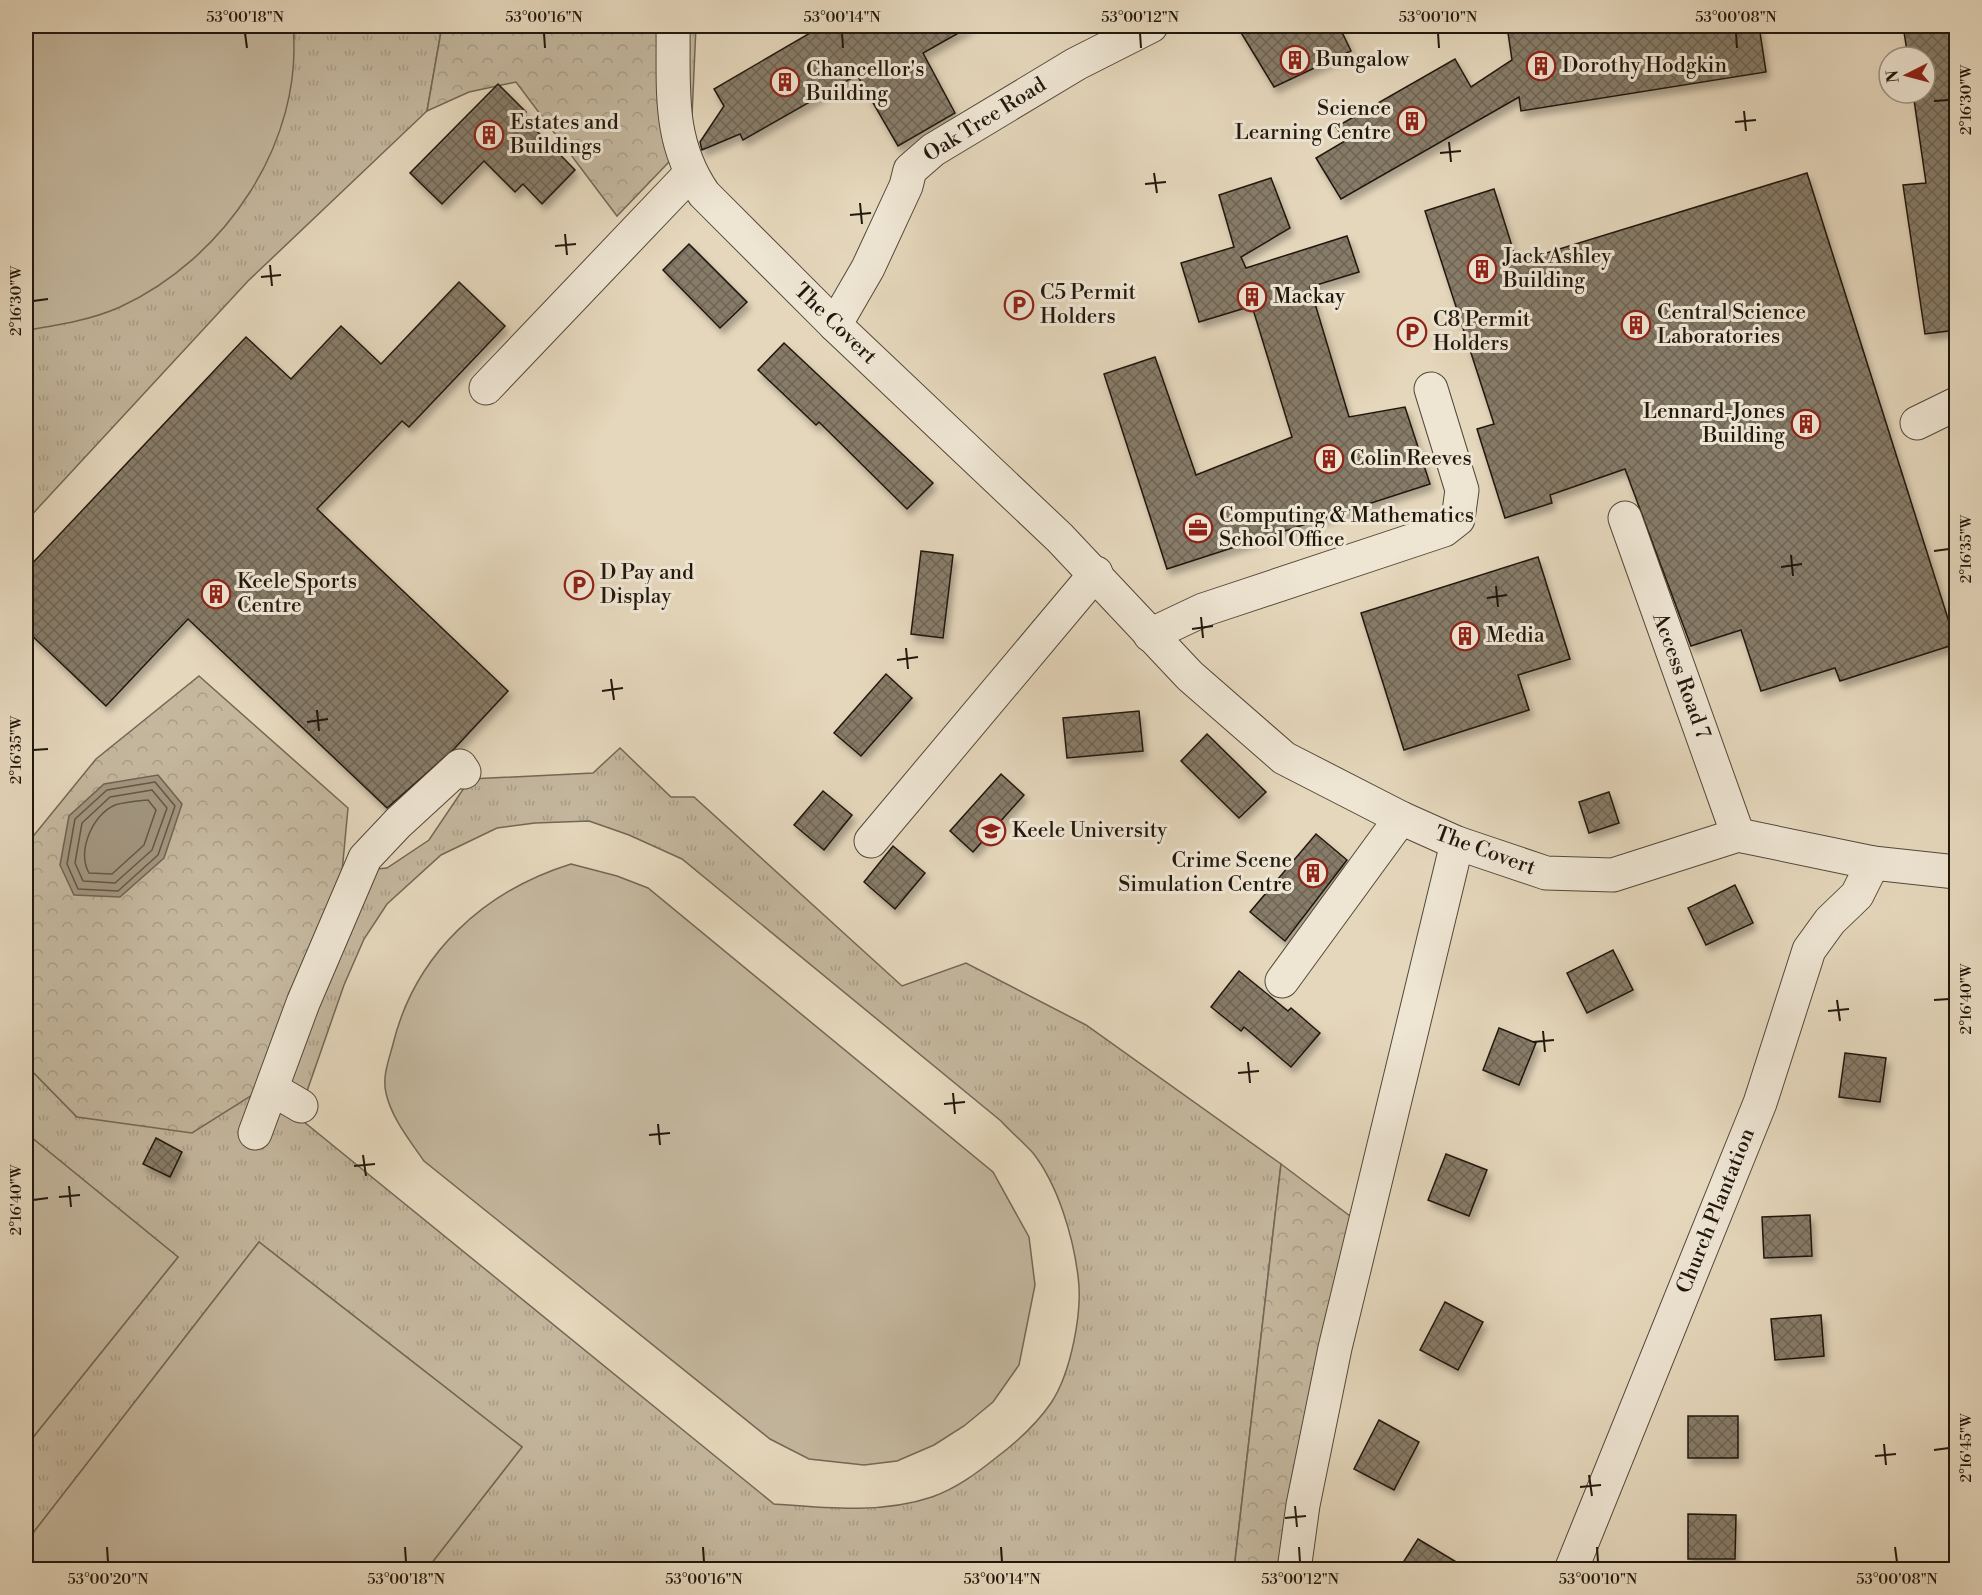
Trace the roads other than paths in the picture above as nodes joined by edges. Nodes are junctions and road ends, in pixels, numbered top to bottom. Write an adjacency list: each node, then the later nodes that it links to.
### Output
1 (673, 26): 3 (street, The Covert)
2 (1151, 26): 4 (street, Oak Tree Road)
3 (690, 174): 4 (street, The Covert); 5 (street)
4 (835, 325): 10 (street, The Covert)
5 (486, 388)
6 (1431, 389): 11 (street)
7 (1956, 404): 8 (street)
8 (1917, 423)
9 (1625, 518): 14 (street, Access Road 7)
10 (1096, 573): 11 (street, The Covert); 15 (street)
11 (1150, 635): 13 (street, The Covert)
12 (464, 772): 20 (street)
13 (1401, 818): 16 (street, The Covert); 19 (street)
14 (1738, 835): 16 (street, The Covert); 17 (street, The Covert)
15 (871, 841)
16 (1457, 843): 23 (street)
17 (1873, 863): 18 (street, The Covert); 24 (street, Church Plantation)
18 (1956, 872)
19 (1282, 981)
20 (272, 1089): 21 (street); 22 (street)
21 (302, 1106)
22 (255, 1133)
23 (1294, 1569)
24 (1571, 1569)

